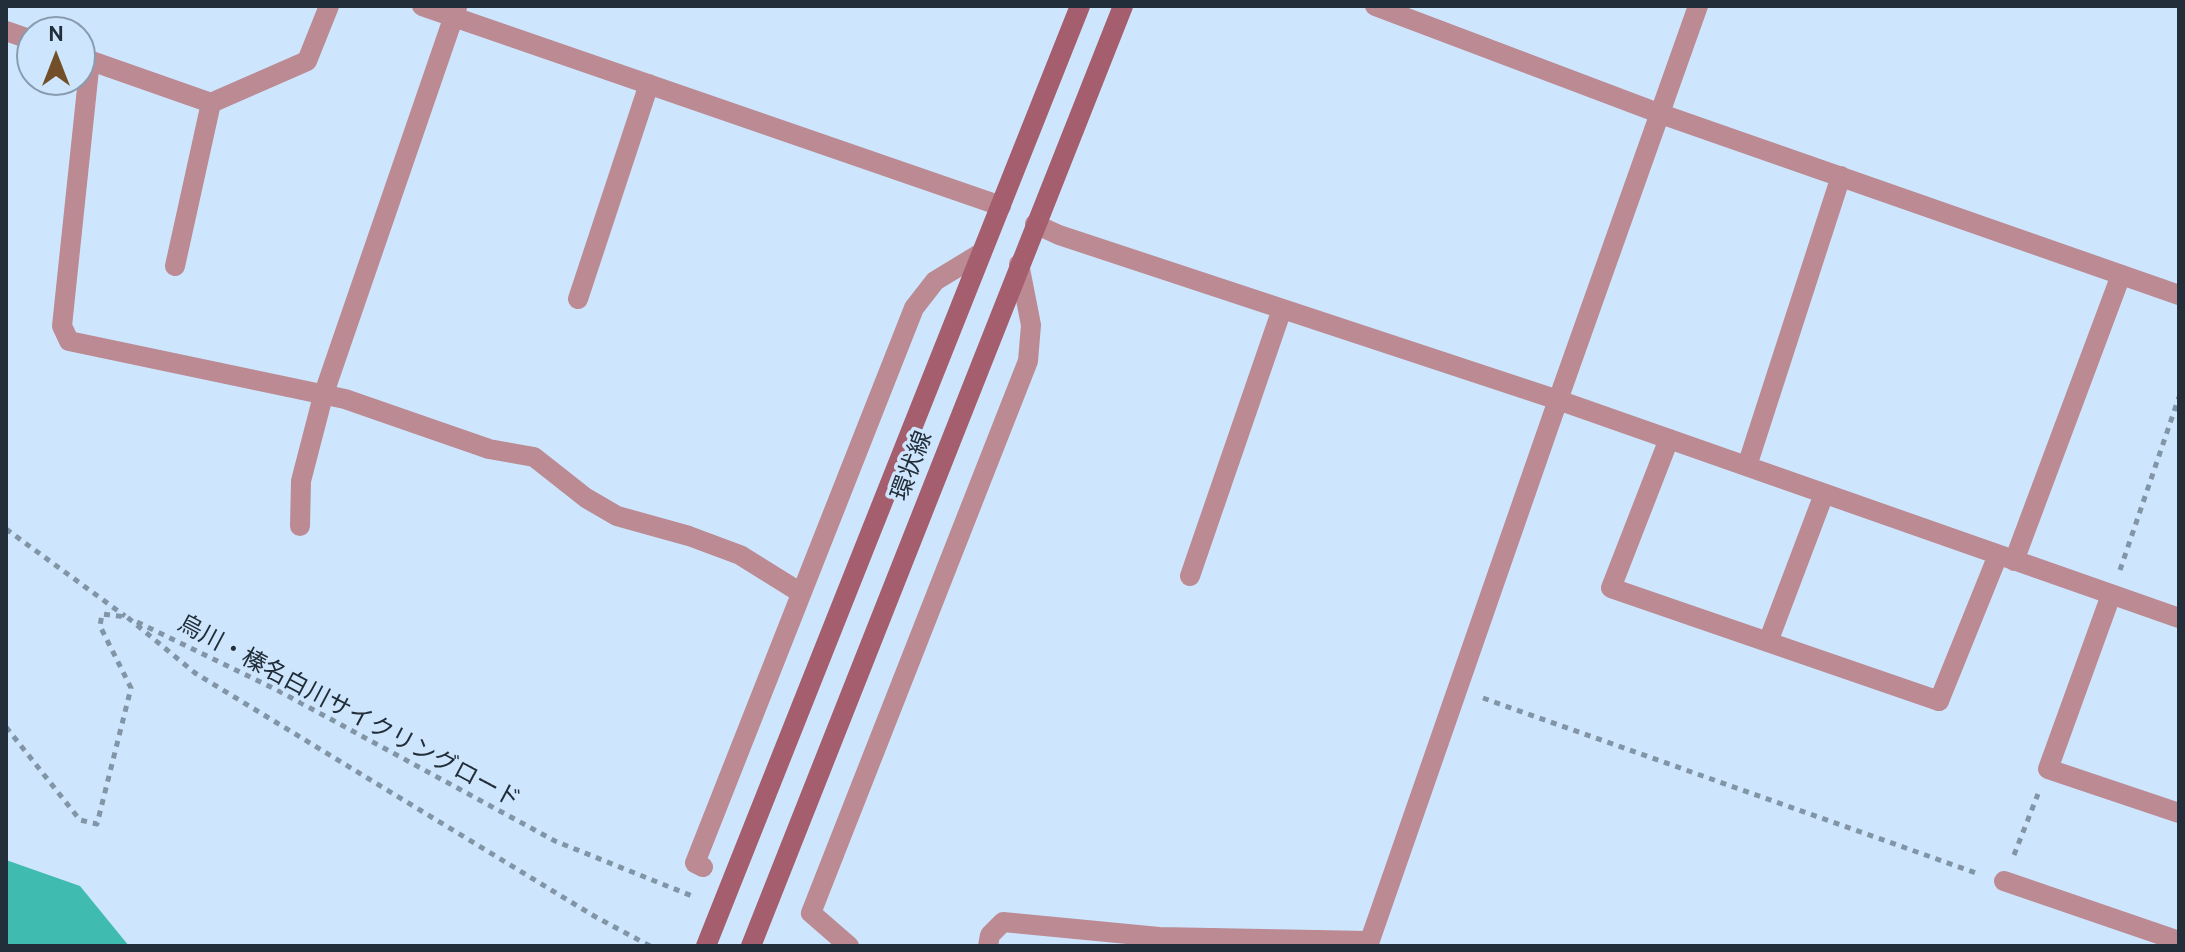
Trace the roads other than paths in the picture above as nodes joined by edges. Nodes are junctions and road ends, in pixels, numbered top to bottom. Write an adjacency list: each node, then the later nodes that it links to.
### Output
1 (329, 6): 11 (street)
2 (422, 6): 7 (street)
3 (1080, 6): 14 (street, 環状線)
4 (1123, 6): 15 (street, 環状線)
5 (1375, 6): 12 (street)
6 (1698, 6): 12 (street)
7 (455, 11): 9 (street); 23 (street)
8 (96, 63): 11 (street)
9 (649, 84): 14 (street); 21 (street)
10 (82, 96): 23 (street)
11 (211, 103): 18 (street)
12 (1661, 114): 13 (street); 24 (street)
13 (1841, 176): 19 (street); 26 (street)
14 (1001, 206): 16 (street, 環状線)
15 (1035, 224): 17 (street, 環状線); 22 (street)
16 (981, 253): 31 (street); 38 (street, 環状線)
17 (1019, 264): 41 (street, 環状線); 42 (street)
18 (175, 266)
19 (2121, 275): 20 (street); 29 (street)
20 (2179, 295)
21 (578, 299)
22 (1282, 309): 24 (street); 30 (street)
23 (323, 396): 28 (street); 31 (street)
24 (1558, 400): 25 (street); 40 (street)
25 (1669, 439): 26 (street); 34 (street)
26 (1747, 466): 27 (street)
27 (1824, 494): 29 (street); 34 (street)
28 (300, 526)
29 (2006, 558): 32 (street); 34 (street)
30 (1190, 576)
31 (801, 593): 36 (street)
32 (2111, 595): 33 (street); 35 (street)
33 (2179, 618)
34 (1768, 642)
35 (2179, 813)
36 (703, 867)
37 (2004, 881): 39 (street)
38 (709, 938)
39 (2179, 941)
40 (1368, 944): 43 (street)
41 (751, 946)
42 (849, 946)
43 (988, 946)

